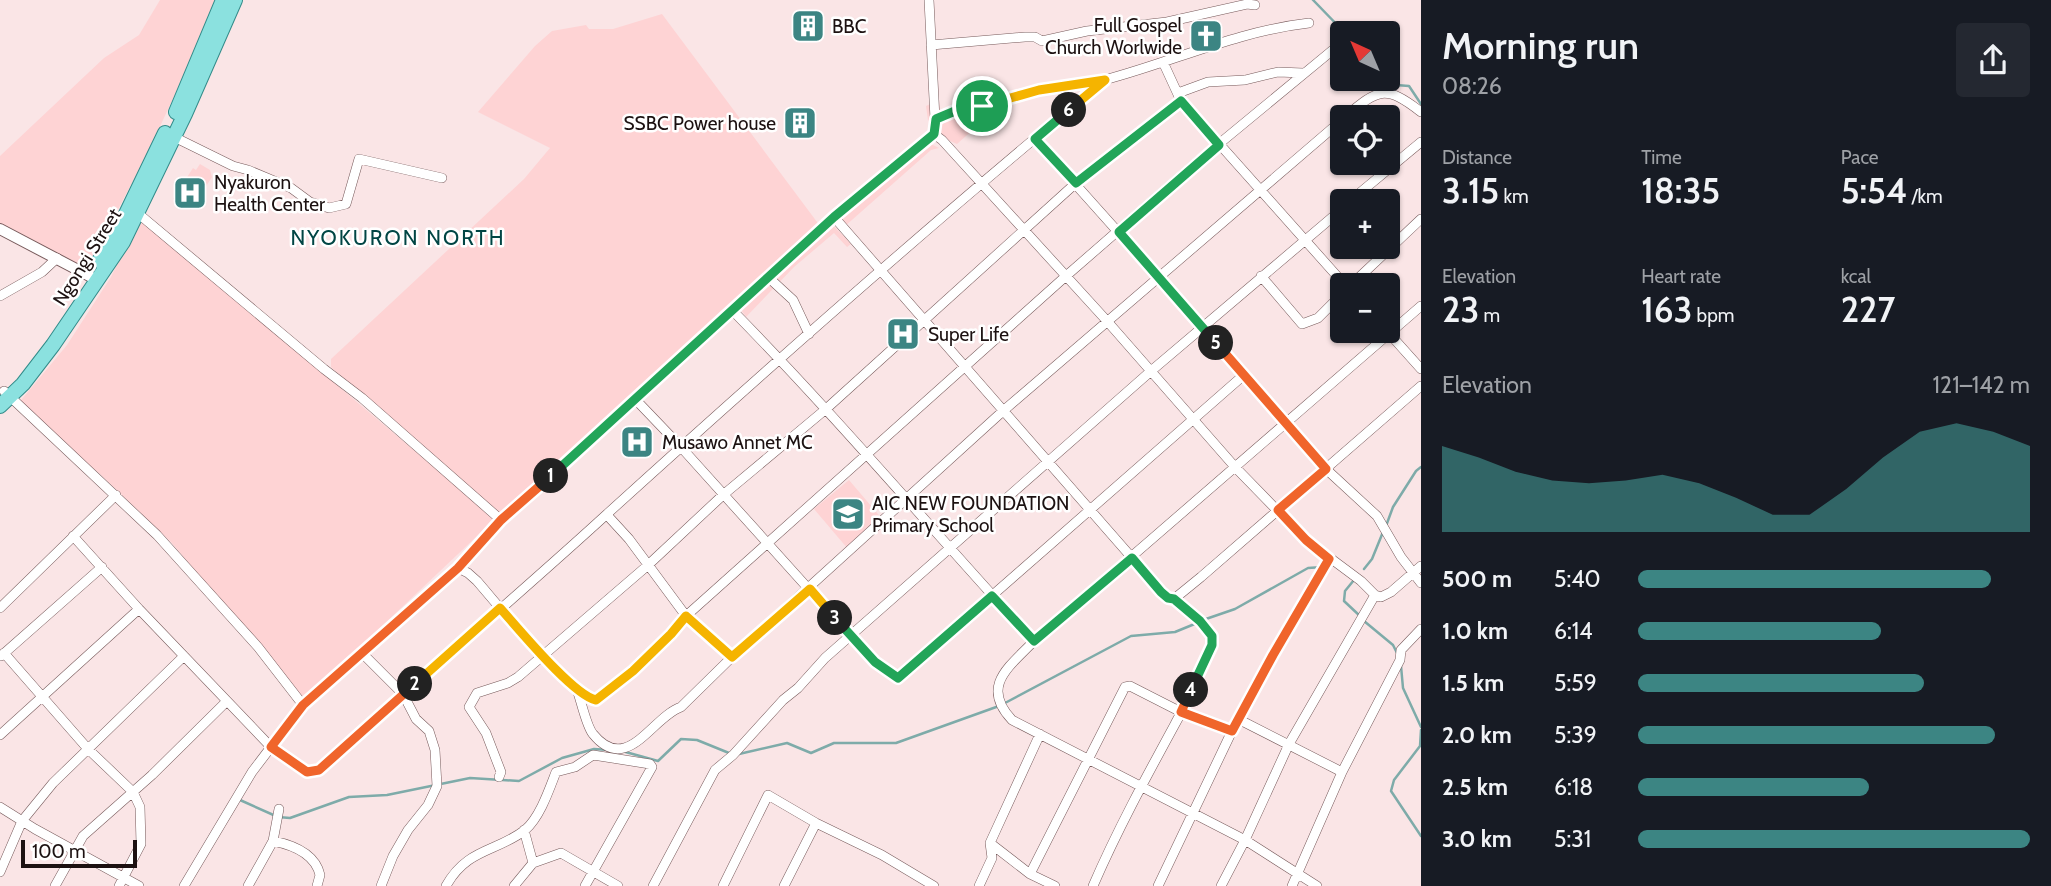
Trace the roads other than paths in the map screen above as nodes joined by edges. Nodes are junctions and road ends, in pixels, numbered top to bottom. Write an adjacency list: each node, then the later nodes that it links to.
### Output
1 (223, 0): 13 (main road)
2 (235, 0): 13 (main road)
3 (929, 0): 6 (street)
4 (1255, 5): 6 (street)
5 (1309, 23): 8 (street)
6 (931, 46): 15 (street)
7 (1330, 51): 9 (street)
8 (1163, 62): 10 (street); 11 (street)
9 (1303, 73): 11 (street); 21 (street)
10 (1105, 80): 15 (street); 19 (street)
11 (1180, 97): 21 (street); 23 (street)
12 (1360, 105): 14 (street)
13 (181, 112): 18 (main road, Ngongi Street)
14 (1421, 112)
15 (936, 119): 17 (street)
16 (1330, 131): 26 (street)
17 (934, 134): 24 (street); 28 (street)
18 (170, 135): 22 (street); 27 (main road, Ngongi Street)
19 (1035, 139): 23 (street); 24 (street)
20 (1421, 142): 25 (street)
21 (1219, 145): 26 (street); 33 (street)
22 (442, 178)
23 (1076, 183): 31 (street); 33 (street)
24 (982, 184): 31 (street); 36 (street)
25 (1364, 189)
26 (1261, 190): 34 (street); 43 (street)
27 (134, 210): 42 (main road, Ngongi Street); 78 (street)
28 (834, 217): 36 (street); 41 (street)
29 (1421, 219): 38 (street)
30 (1330, 220): 34 (street)
31 (1024, 229): 39 (street); 48 (street)
32 (1, 230): 35 (street)
33 (1119, 232): 39 (street); 43 (street)
34 (1306, 242): 37 (street); 40 (street)
35 (57, 258): 42 (street); 44 (street)
36 (881, 271): 48 (street); 52 (street)
37 (1334, 273)
38 (1364, 273)
39 (1066, 276): 49 (street); 56 (street)
40 (1261, 276): 45 (street); 51 (street)
41 (768, 277): 47 (street); 52 (street)
42 (93, 278): 61 (main road, Ngongi Street)
43 (1158, 279): 49 (street); 51 (street)
44 (0, 296)
45 (1330, 306)
46 (1421, 306): 50 (street)
47 (732, 310): 55 (street); 62 (street)
48 (922, 320): 56 (street); 63 (street)
49 (1107, 321): 58 (street); 64 (street)
50 (1400, 323)
51 (1202, 328): 58 (street); 59 (street)
52 (809, 334): 55 (street)
53 (1376, 343): 66 (street)
54 (1398, 343): 57 (street)
55 (780, 359): 63 (street); 67 (street)
56 (965, 366): 64 (street); 68 (street)
57 (1421, 369)
58 (1151, 371): 65 (street); 69 (street)
59 (1245, 374): 65 (street); 66 (street)
60 (1421, 386): 71 (street)
61 (3, 398): 72 (street)
62 (636, 400): 67 (street); 78 (street)
63 (826, 409): 68 (street); 73 (street)
64 (1003, 411): 69 (street); 74 (street)
65 (1194, 418): 70 (street); 75 (street)
66 (1285, 424): 70 (street); 71 (street)
67 (680, 446): 73 (street); 77 (street)
68 (864, 454): 74 (street); 80 (street)
69 (1048, 462): 75 (street); 81 (street)
70 (1235, 467): 76 (street); 82 (street)
71 (1326, 469): 76 (street); 88 (street)
72 (116, 495): 79 (street); 110 (street)
73 (723, 495): 80 (street); 85 (street)
74 (905, 500): 81 (street); 90 (street)
75 (1090, 510): 82 (street); 92 (street)
76 (1278, 510): 83 (street); 93 (street)
77 (607, 515): 85 (street); 95 (street)
78 (501, 520): 87 (street)
79 (73, 536): 84 (street); 94 (street)
80 (766, 542): 90 (street); 97 (street)
81 (950, 548): 92 (street); 99 (street)
82 (1132, 558): 93 (street); 100 (street)
83 (1329, 559): 91 (street); 112 (street)
84 (102, 566): 96 (street); 102 (street)
85 (647, 566): 97 (street); 103 (street)
86 (1421, 566): 88 (street)
87 (458, 568): 95 (street); 101 (street)
88 (1413, 573): 89 (street); 91 (street)
89 (1421, 583)
90 (810, 589): 99 (street); 105 (street)
91 (1375, 594): 116 (street)
92 (992, 596): 99 (street); 100 (street)
93 (1174, 599): 111 (street)
94 (0, 608)
95 (500, 608): 103 (street); 107 (street)
96 (139, 609): 104 (street); 108 (street)
97 (686, 616): 105 (street); 106 (street)
98 (1421, 629): 120 (street)
99 (851, 636): 151 (street)
100 (1034, 641): 114 (street)
101 (361, 652): 107 (street); 110 (street)
102 (2, 655): 108 (street)
103 (541, 655): 106 (street); 121 (street)
104 (184, 656): 109 (street); 118 (street)
105 (732, 657): 106 (street)
106 (576, 687)
107 (403, 694): 117 (street); 146 (street)
108 (44, 696): 115 (street); 118 (street)
109 (227, 701): 117 (street); 123 (street)
110 (303, 705): 117 (street)
111 (1181, 712): 113 (street); 119 (street); 122 (street)
112 (1240, 720): 113 (street); 116 (street)
113 (1232, 731): 126 (street)
114 (1040, 734): 119 (street); 132 (street)
115 (0, 735)
116 (1289, 744): 120 (street); 130 (street)
117 (271, 747): 143 (street)
118 (88, 749): 123 (street); 127 (street)
119 (1089, 758): 122 (street); 137 (street)
120 (1342, 772): 138 (street)
121 (499, 777)
122 (1141, 785): 126 (street); 157 (street)
123 (133, 792): 133 (street); 139 (street)
124 (0, 807): 127 (street)
125 (279, 809): 131 (street)
126 (1194, 812): 130 (street); 158 (street)
127 (22, 821): 133 (street); 135 (street)
128 (816, 823): 140 (street); 152 (street); 153 (street)
129 (524, 830): 134 (street); 136 (street); 147 (street)
130 (1245, 840): 138 (street); 159 (street)
131 (272, 841): 144 (street); 145 (street)
132 (990, 843): 137 (street); 155 (street)
133 (73, 850): 139 (street); 141 (street)
134 (533, 863): 136 (street); 148 (street)
135 (0, 872)
136 (594, 872): 149 (street); 150 (street)
137 (1030, 874): 156 (street)
138 (1298, 874): 160 (street); 161 (street)
139 (121, 882): 142 (street)
140 (919, 882): 154 (street)
141 (55, 886)
142 (139, 886)
143 (184, 886)
144 (248, 886)
145 (317, 886)
146 (381, 886)
147 (446, 886)
148 (514, 886)
149 (585, 886)
150 (618, 886)
151 (653, 886)
152 (723, 886)
153 (784, 886)
154 (934, 886)
155 (979, 886)
156 (1055, 886)
157 (1093, 886)
158 (1157, 886)
159 (1220, 886)
160 (1292, 886)
161 (1317, 886)

